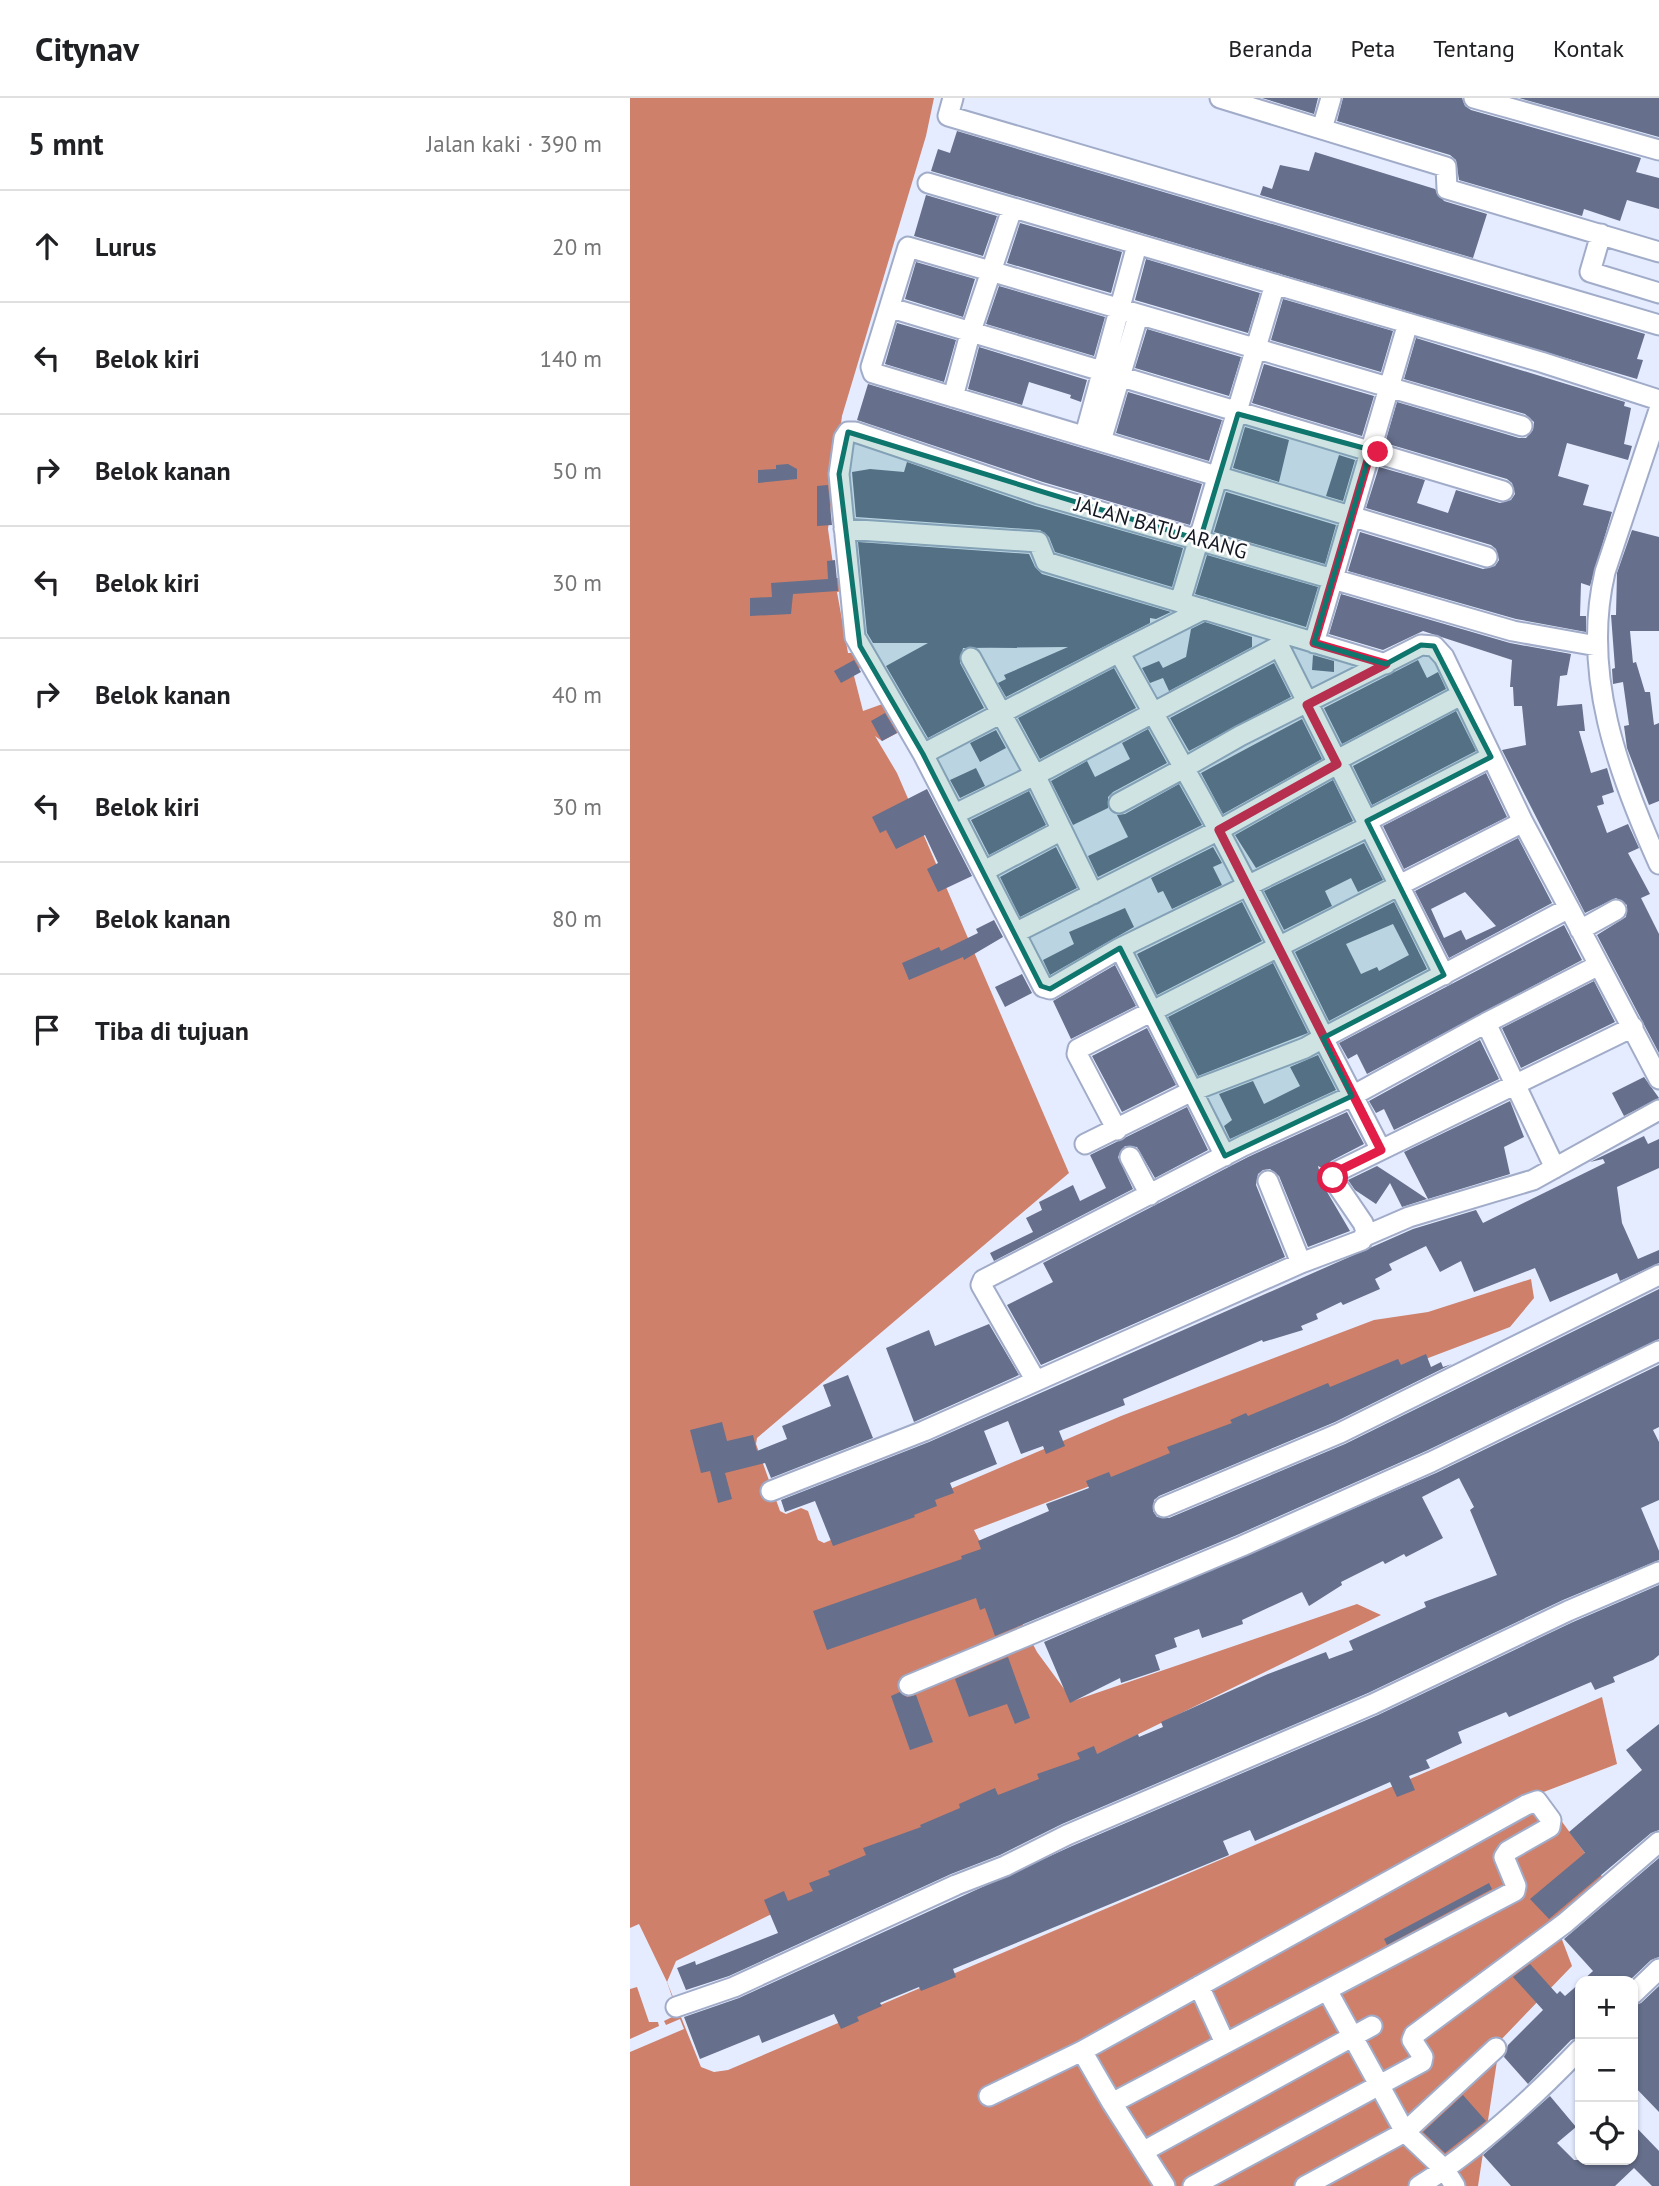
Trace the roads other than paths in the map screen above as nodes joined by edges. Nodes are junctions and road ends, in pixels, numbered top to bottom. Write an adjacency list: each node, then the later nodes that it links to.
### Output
1 (953, 98): 16 (street)
2 (1220, 98): 5 (street)
3 (1331, 98): 5 (street)
4 (1474, 98): 6 (street)
5 (1322, 128): 9 (street)
6 (1659, 150)
7 (928, 183): 8 (street)
8 (1012, 209): 10 (street); 12 (street)
9 (1601, 234): 11 (street); 13 (street)
10 (1137, 245): 14 (street); 18 (street)
11 (1659, 251)
12 (991, 272): 17 (street); 18 (street); 21 (street)
13 (1590, 272): 15 (street); 16 (street)
14 (1275, 284): 19 (street); 22 (street)
15 (1659, 293)
16 (1584, 303): 20 (street)
17 (891, 308): 21 (street); 25 (street)
18 (1128, 313): 22 (street); 23 (street)
19 (1408, 323): 24 (street); 26 (street)
20 (1659, 325)
21 (970, 334): 23 (street); 25 (street)
22 (1256, 350): 24 (street); 28 (street)
23 (1111, 375): 28 (street); 30 (street)
24 (1389, 388): 29 (street); 31 (street)
25 (953, 397): 30 (street)
26 (1659, 400)
27 (1659, 410): 42 (street)
28 (1238, 414): 31 (street); 32 (street)
29 (1522, 426)
30 (1093, 438): 32 (street)
31 (1371, 450): 33 (street); 34 (street)
32 (1219, 478): 34 (street); 36 (street)
33 (1503, 491)
34 (1351, 517): 37 (street); 38 (street)
35 (844, 529): 36 (street, JALAN BATU ARANG); 39 (street); 50 (street)
36 (1200, 540): 38 (street, JALAN BATU ARANG); 39 (street)
37 (1488, 557)
38 (1333, 578): 41 (street); 42 (street, JALAN BATU ARANG)
39 (1180, 602): 40 (street)
40 (1204, 609): 41 (street); 43 (street)
41 (1314, 643): 45 (street)
42 (1597, 646): 61 (street)
43 (1119, 653): 48 (street); 49 (street)
44 (971, 658): 49 (street)
45 (1386, 664): 46 (street); 47 (street)
46 (1461, 695): 51 (street); 52 (street)
47 (1307, 705): 48 (street); 52 (street); 53 (street)
48 (1153, 712): 53 (street); 54 (street)
49 (1000, 713): 50 (street); 54 (street)
50 (923, 754): 56 (street)
51 (1491, 757): 57 (street); 58 (street)
52 (1336, 762): 58 (street); 60 (street)
53 (1184, 768): 55 (street); 60 (street)
54 (1035, 775): 56 (street); 59 (street)
55 (1119, 803)
56 (954, 814): 62 (street)
57 (1522, 822): 63 (street); 66 (street)
58 (1368, 823): 63 (street); 64 (street)
59 (1062, 830): 62 (street); 65 (street)
60 (1219, 830): 64 (street); 65 (street)
61 (1659, 864)
62 (984, 871): 69 (street)
63 (1398, 884): 70 (street); 73 (street)
64 (1247, 885): 70 (street); 71 (street)
65 (1093, 894): 69 (street)
66 (1569, 908): 68 (street); 73 (street)
67 (1616, 910): 68 (street)
68 (1580, 930): 72 (street)
69 (1015, 933): 71 (street)
70 (1276, 945): 74 (street); 77 (street)
71 (1120, 948): 74 (street)
72 (1599, 965): 75 (street); 76 (street)
73 (1444, 975): 77 (street)
74 (1150, 1011): 80 (street); 83 (street)
75 (1486, 1023): 79 (street); 81 (street)
76 (1633, 1027): 78 (street); 79 (street)
77 (1323, 1038): 80 (street); 81 (street)
78 (1659, 1079)
79 (1515, 1085): 85 (street); 88 (street)
80 (1192, 1091): 83 (street); 86 (street)
81 (1352, 1096): 85 (street); 86 (street)
82 (1659, 1110): 88 (street)
83 (1117, 1130): 84 (street)
84 (1085, 1144)
85 (1381, 1150): 91 (street)
86 (1225, 1156): 90 (street)
87 (1130, 1157): 90 (street)
88 (1555, 1168): 91 (street)
89 (1268, 1181): 92 (street)
90 (1150, 1195): 95 (street)
91 (1365, 1236): 92 (street)
92 (1301, 1263): 95 (street)
93 (1659, 1275): 97 (street)
94 (1659, 1351): 99 (street)
95 (1036, 1381): 96 (street)
96 (771, 1491)
97 (1164, 1507)
98 (1659, 1572): 105 (street)
99 (909, 1685)
100 (1659, 1842): 112 (street)
101 (1659, 1969): 103 (street)
102 (1199, 1986): 104 (street); 108 (street); 110 (street)
103 (1638, 1989)
104 (1327, 1990): 107 (street); 108 (street)
105 (676, 2007)
106 (1372, 2026): 107 (street)
107 (1352, 2034): 112 (street); 116 (street)
108 (1224, 2043): 114 (street)
109 (1496, 2048): 115 (street)
110 (1082, 2050): 113 (street); 114 (street)
111 (1575, 2054): 117 (street)
112 (1377, 2085): 115 (street); 119 (street)
113 (989, 2095)
114 (1112, 2103): 116 (street)
115 (1405, 2132): 117 (street); 120 (street)
116 (1144, 2151): 118 (street)
117 (1450, 2178): 121 (street)
118 (1165, 2186)
119 (1193, 2186)
120 (1305, 2186)
121 (1419, 2186)

